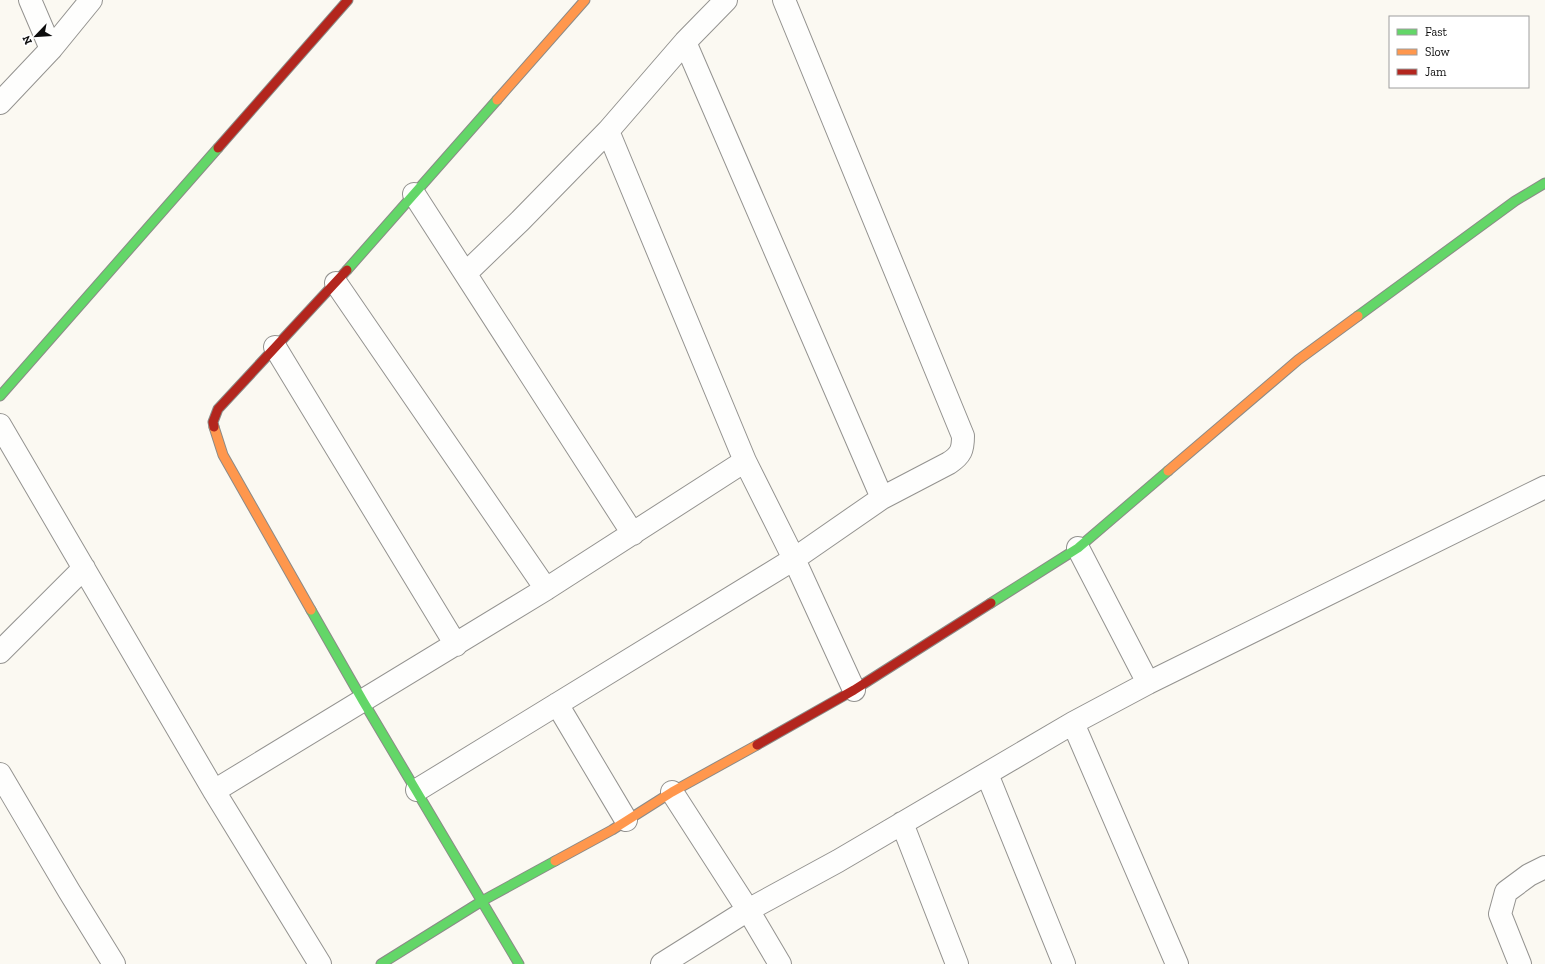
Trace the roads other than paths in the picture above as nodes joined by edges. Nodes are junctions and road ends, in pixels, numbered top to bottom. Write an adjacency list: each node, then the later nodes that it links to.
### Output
1 (30, 0): 8 (street)
2 (91, 0): 8 (street)
3 (348, 0): 16 (street)
4 (585, 0): 12 (street)
5 (726, 0): 7 (street)
6 (784, 0): 20 (street)
7 (685, 42): 10 (street); 20 (street)
8 (51, 49): 9 (street)
9 (0, 103)
10 (608, 131): 13 (street); 18 (street)
11 (1545, 183): 22 (street)
12 (414, 194): 13 (street); 14 (street)
13 (466, 273): 21 (street)
14 (336, 283): 15 (street); 25 (street)
15 (275, 346): 26 (street); 30 (street)
16 (1, 391)
17 (0, 424): 24 (street)
18 (745, 461): 21 (street); 23 (street)
19 (1545, 487): 28 (street)
20 (882, 498): 23 (street)
21 (633, 534): 25 (street)
22 (1078, 548): 28 (street); 29 (street)
23 (794, 559): 29 (street); 31 (street)
24 (84, 568): 27 (street); 36 (street)
25 (546, 589): 26 (street)
26 (456, 645): 30 (street)
27 (0, 652)
28 (1148, 683): 32 (street)
29 (854, 690): 37 (street)
30 (363, 701): 35 (street); 36 (street)
31 (557, 704): 35 (street); 38 (street)
32 (1073, 722): 34 (street); 51 (street)
33 (0, 774): 43 (street)
34 (987, 774): 39 (street); 50 (street)
35 (417, 790): 41 (street)
36 (214, 791): 44 (street)
37 (672, 792): 38 (street); 42 (street)
38 (626, 820): 41 (street)
39 (902, 823): 42 (street); 49 (street)
40 (1545, 867): 52 (street)
41 (482, 901): 45 (street); 46 (street)
42 (748, 910): 47 (street); 48 (street)
43 (114, 964)
44 (320, 964)
45 (381, 964)
46 (519, 964)
47 (662, 964)
48 (780, 964)
49 (957, 964)
50 (1064, 964)
51 (1177, 964)
52 (1520, 964)

